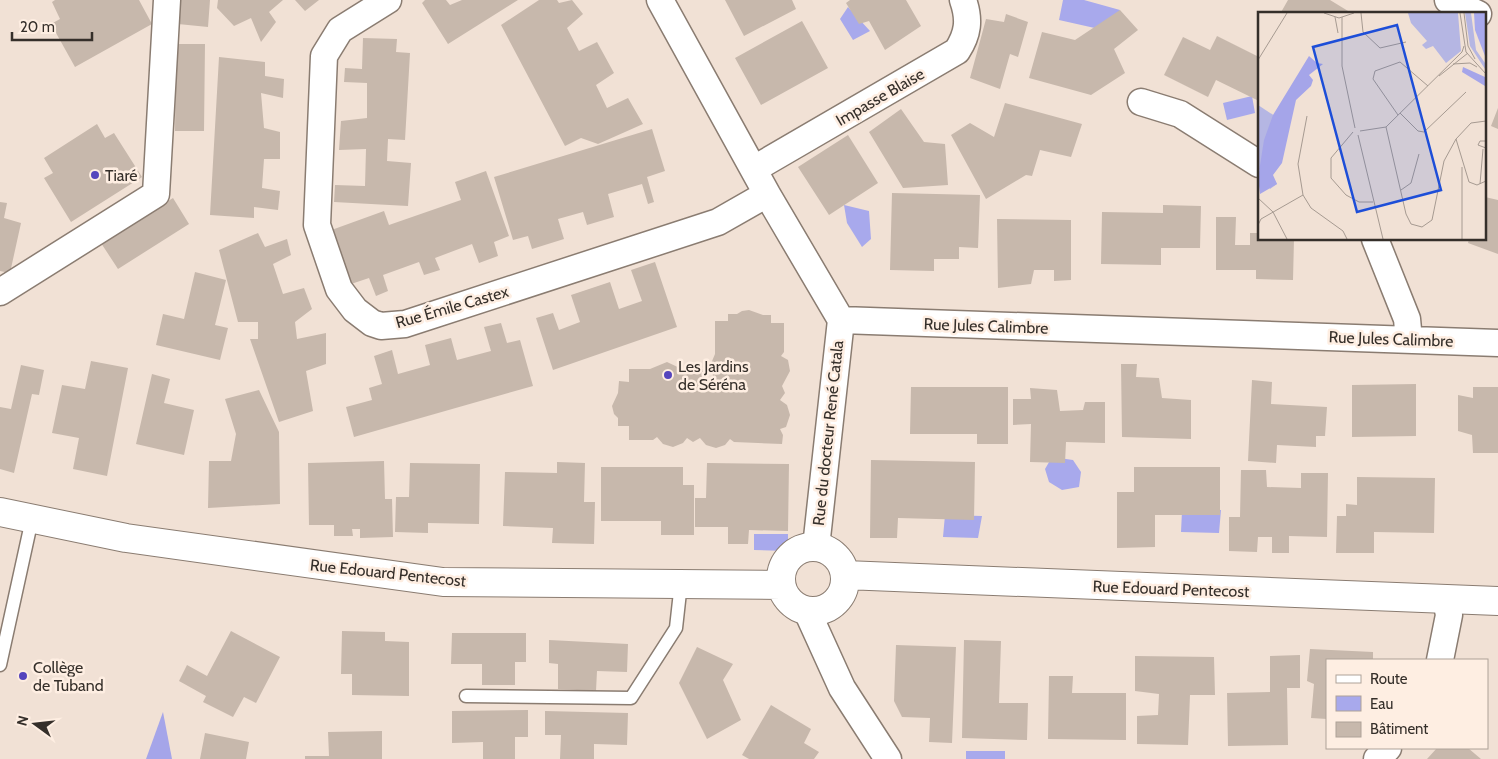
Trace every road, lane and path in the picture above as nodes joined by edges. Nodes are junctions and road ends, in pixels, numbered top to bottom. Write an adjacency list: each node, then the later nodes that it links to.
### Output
1 (167, 0): 14 (street)
2 (388, 0): 12 (street, Rue Émile Castex)
3 (660, 0): 11 (street)
4 (963, 0): 11 (street, Impasse Blaise)
5 (1448, 0): 6 (street)
6 (1474, 12)
7 (1486, 18): 8 (street)
8 (1498, 23)
9 (1141, 102): 10 (street)
10 (1258, 163)
11 (754, 169): 12 (street)
12 (767, 194): 15 (street)
13 (1374, 240): 16 (street)
14 (0, 292)
15 (841, 320): 16 (street, Rue Jules Calimbre); 20 (street, Rue du docteur René Catala)
16 (1409, 340): 17 (street, Rue Jules Calimbre)
17 (1498, 343)
18 (0, 512): 19 (street, Rue Edouard Pentecost)
19 (32, 519): 22 (street, Rue Edouard Pentecost); 28 (lane)
20 (816, 547): 21 (street); 23 (street)
21 (845, 575): 24 (street, Rue Edouard Pentecost); 26 (street)
22 (681, 583): 23 (street, Rue Edouard Pentecost); 29 (lane)
23 (781, 585): 26 (street)
24 (1446, 600): 25 (street, Rue Edouard Pentecost); 27 (street)
25 (1498, 600)
26 (808, 611): 31 (street)
27 (1440, 659)
28 (0, 665)
29 (466, 696)
30 (1387, 749): 32 (street)
31 (888, 759)
32 (1377, 759)

